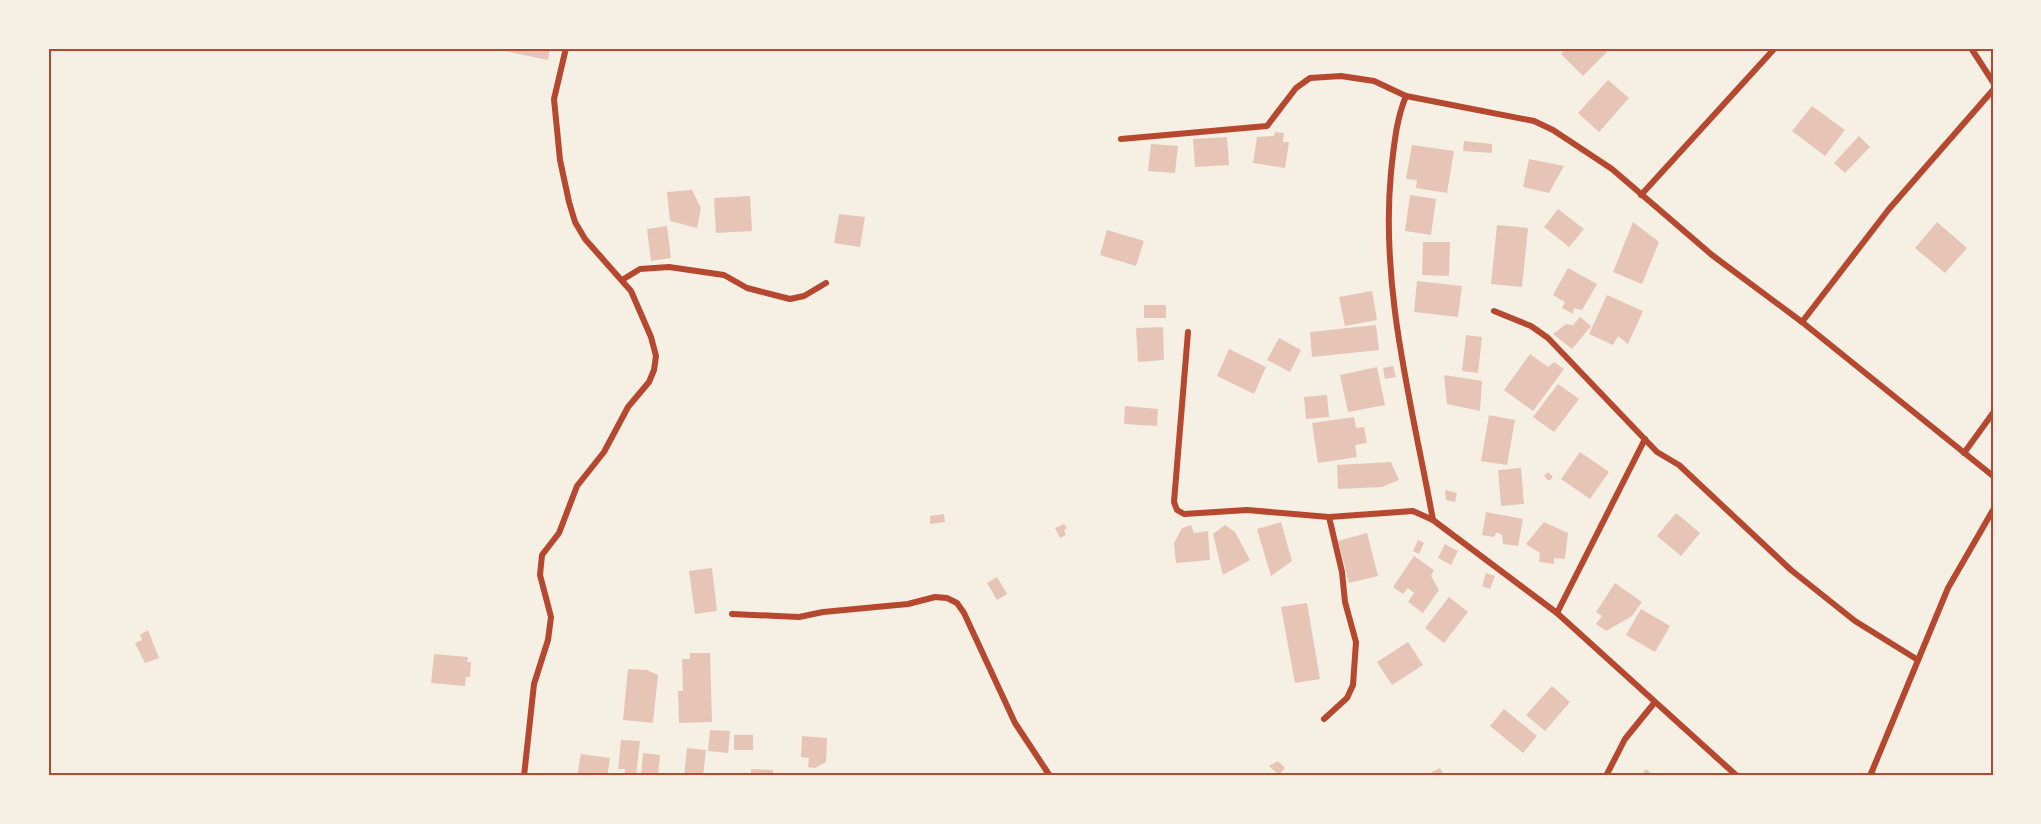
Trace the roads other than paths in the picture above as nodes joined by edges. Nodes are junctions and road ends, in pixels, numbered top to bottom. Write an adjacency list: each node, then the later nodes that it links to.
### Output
1 (566, 48): 9 (street)
2 (1774, 48): 8 (street)
3 (1971, 48): 4 (street)
4 (1993, 82)
5 (1993, 90): 12 (street)
6 (1406, 96): 7 (street); 8 (street); 20 (street)
7 (1121, 139)
8 (1641, 195): 12 (street)
9 (622, 280): 10 (street); 26 (street)
10 (826, 283)
11 (1494, 311): 15 (street)
12 (1802, 322): 16 (street)
13 (1188, 332): 19 (street)
14 (1993, 412): 16 (street)
15 (1646, 439): 21 (street); 23 (street)
16 (1964, 453): 17 (street)
17 (1993, 476)
18 (1993, 510): 23 (street)
19 (1329, 517): 20 (street); 25 (street)
20 (1433, 520): 21 (street)
21 (1557, 613): 24 (street)
22 (732, 614): 27 (street)
23 (1918, 660): 30 (street)
24 (1655, 702): 28 (street); 29 (street)
25 (1324, 719)
26 (524, 776)
27 (1050, 776)
28 (1606, 776)
29 (1737, 776)
30 (1870, 776)

